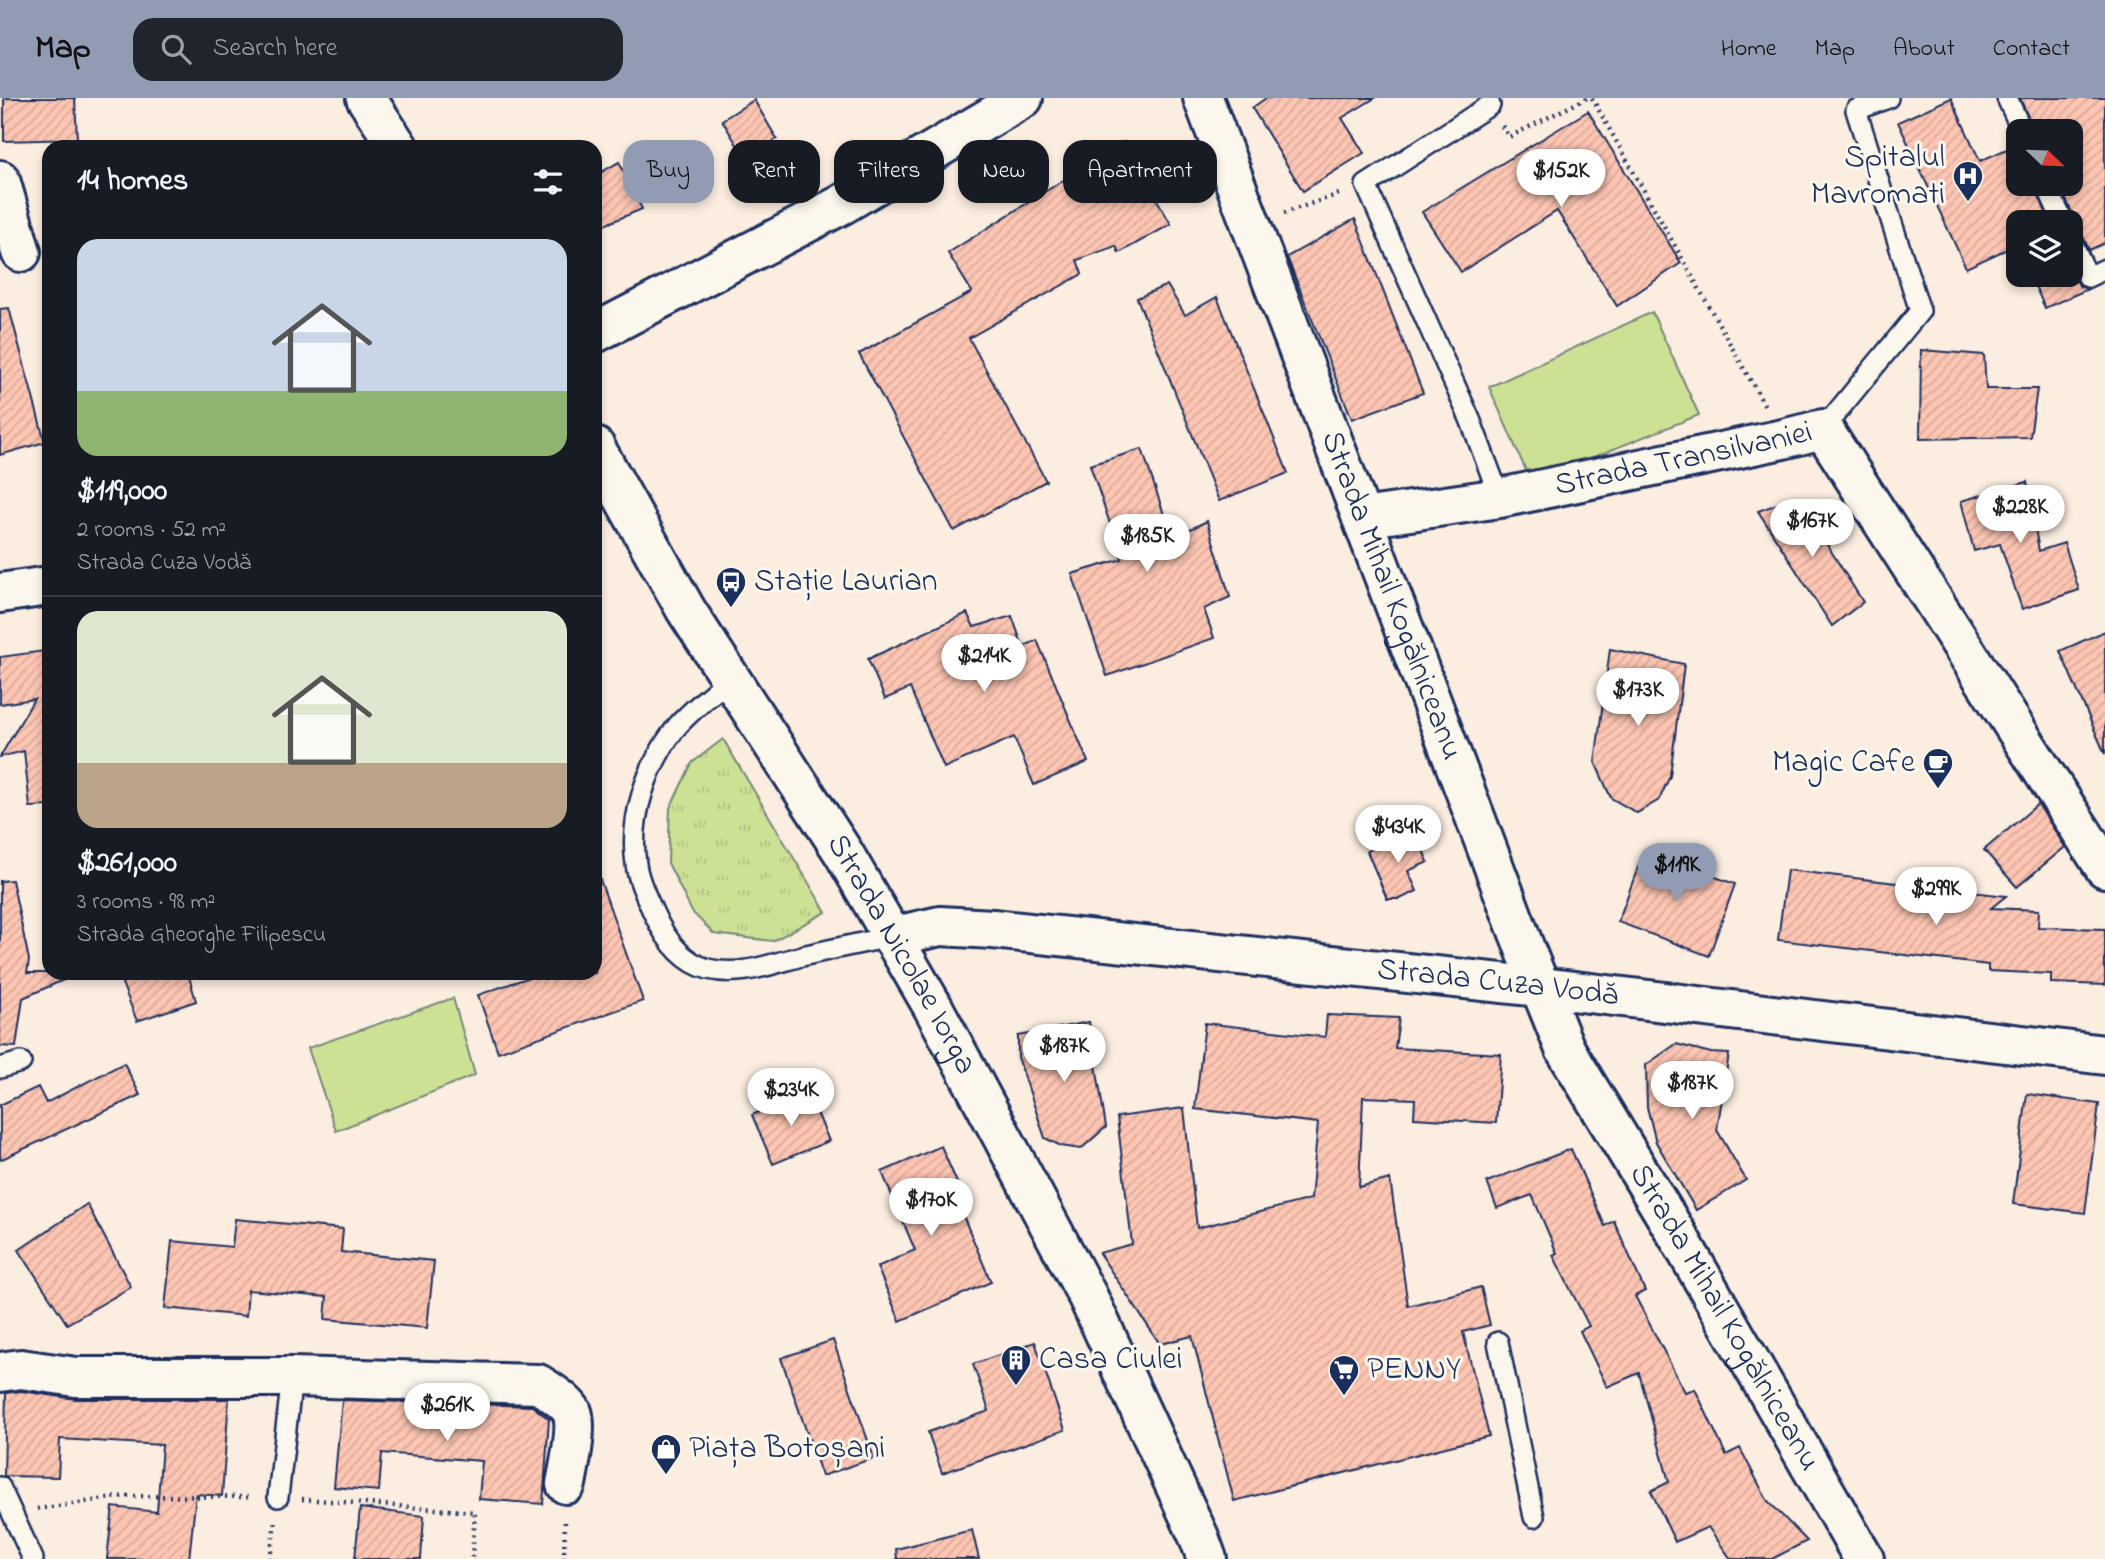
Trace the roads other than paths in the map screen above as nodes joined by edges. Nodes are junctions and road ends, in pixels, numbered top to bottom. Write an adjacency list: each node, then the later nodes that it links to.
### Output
1 (366, 98): 8 (street)
2 (1023, 98): 13 (street)
3 (1203, 98): 17 (street, Strada Mihail Kogălniceanu)
4 (1888, 98): 14 (lane)
5 (2007, 98): 7 (lane)
6 (1490, 105): 16 (lane)
7 (2017, 119)
8 (393, 140)
9 (0, 180): 10 (street)
10 (21, 252)
11 (2083, 265): 12 (lane)
12 (2105, 269)
13 (602, 328)
14 (1823, 429): 16 (street, Strada Transilvaniei); 21 (street, Strada Transilvaniei)
15 (602, 460): 20 (street, Strada Nicolae Iorga)
16 (1500, 498): 17 (street, Strada Transilvaniei)
17 (1362, 518): 23 (street, Strada Mihail Kogălniceanu)
18 (42, 587): 19 (street)
19 (0, 593)
20 (730, 678): 22 (street, Strada Nicolae Iorga); 22 (lane)
21 (2105, 868)
22 (891, 937): 23 (street, Strada Cuza Vodă); 35 (street, Strada Nicolae Iorga)
23 (1540, 987): 24 (street, Strada Cuza Vodă); 36 (street, Strada Mihail Kogălniceanu)
24 (2105, 1055)
25 (20, 1062): 26 (lane)
26 (0, 1068)
27 (1497, 1342): 33 (lane)
28 (0, 1372): 29 (street)
29 (292, 1377): 30 (street); 32 (lane)
30 (566, 1484)
31 (0, 1487): 34 (lane)
32 (278, 1497)
33 (1534, 1517)
34 (33, 1559)
35 (1207, 1559)
36 (1864, 1559)

